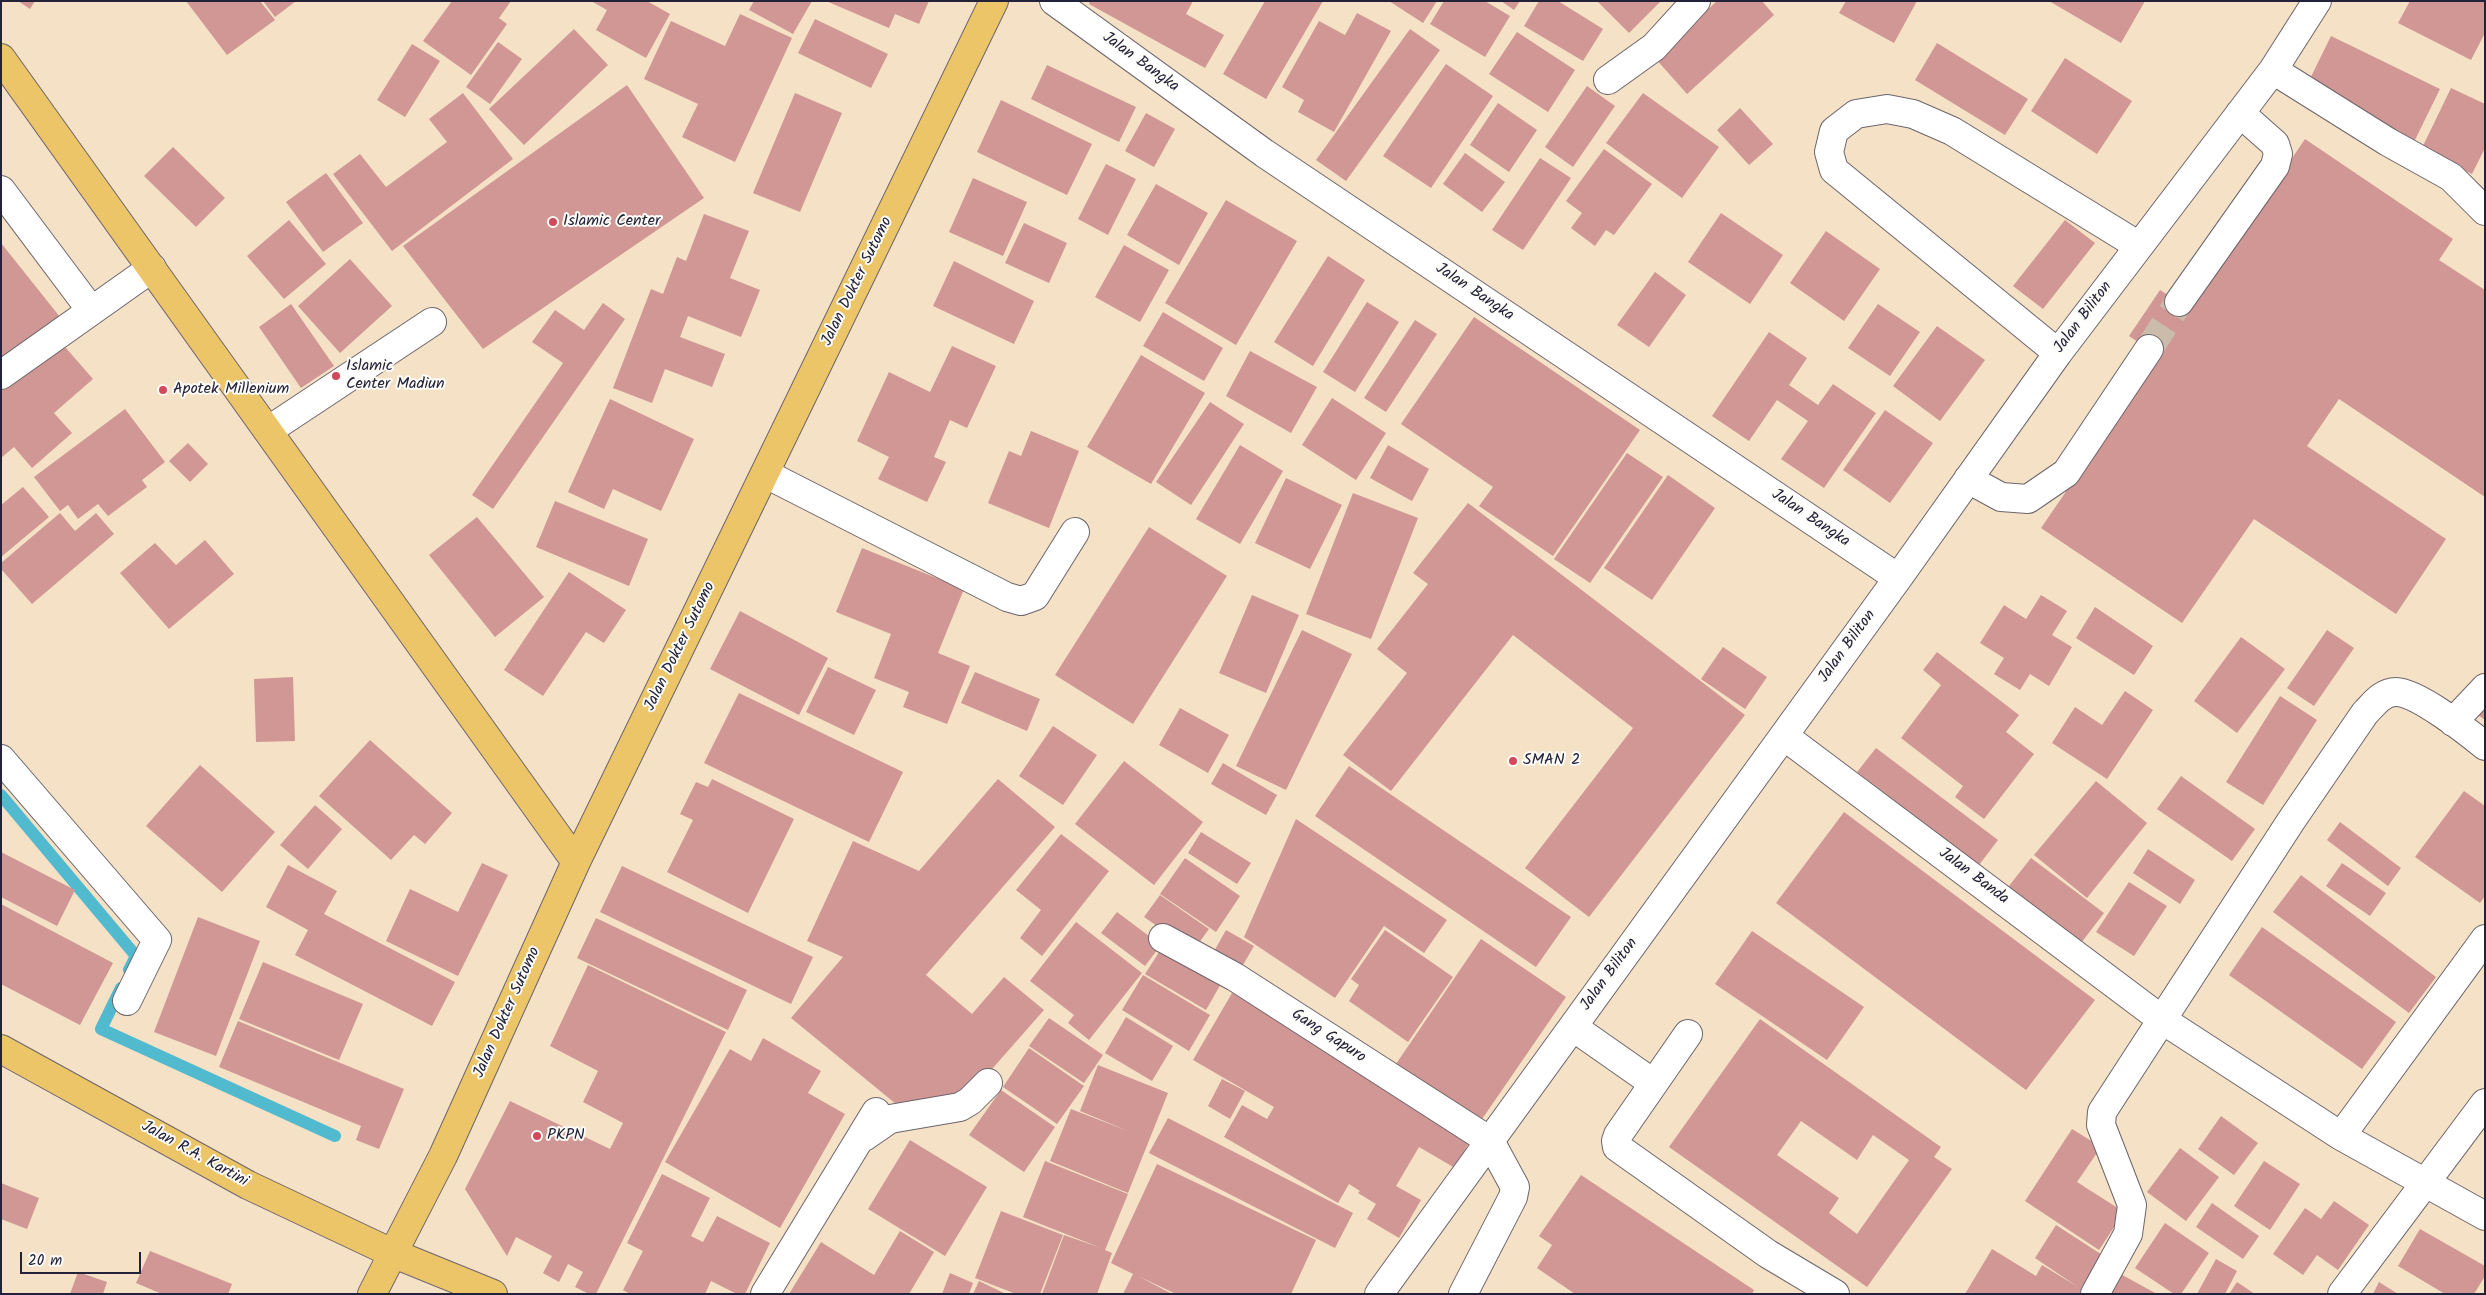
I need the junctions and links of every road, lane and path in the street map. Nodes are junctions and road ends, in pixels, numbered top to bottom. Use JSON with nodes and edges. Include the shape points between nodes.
{"nodes":[{"id":1,"x":994,"y":1,"type":"edge"},
{"id":2,"x":1054,"y":1,"type":"edge"},
{"id":3,"x":1696,"y":1,"type":"edge"},
{"id":4,"x":2317,"y":1,"type":"edge"},
{"id":5,"x":1,"y":58,"type":"edge"},
{"id":6,"x":2273,"y":70,"type":"junction"},
{"id":7,"x":1608,"y":80,"type":"dead end"},
{"id":8,"x":2240,"y":113,"type":"junction"},
{"id":9,"x":1,"y":190,"type":"edge"},
{"id":10,"x":2485,"y":211,"type":"edge"},
{"id":11,"x":2139,"y":246,"type":"junction"},
{"id":12,"x":152,"y":268,"type":"junction"},
{"id":13,"x":2179,"y":302,"type":"tunnel mouth"},
{"id":14,"x":91,"y":310,"type":"junction"},
{"id":15,"x":432,"y":322,"type":"dead end"},
{"id":16,"x":2149,"y":349,"type":"tunnel mouth"},
{"id":17,"x":2058,"y":353,"type":"junction"},
{"id":18,"x":1,"y":375,"type":"edge"},
{"id":19,"x":269,"y":430,"type":"junction"},
{"id":20,"x":766,"y":474,"type":"junction"},
{"id":21,"x":1968,"y":479,"type":"junction"},
{"id":22,"x":1075,"y":532,"type":"dead end"},
{"id":23,"x":1898,"y":578,"type":"junction"},
{"id":24,"x":2485,"y":688,"type":"edge"},
{"id":25,"x":2453,"y":722,"type":"junction"},
{"id":26,"x":1784,"y":736,"type":"junction"},
{"id":27,"x":2485,"y":746,"type":"edge"},
{"id":28,"x":1,"y":759,"type":"edge"},
{"id":29,"x":576,"y":862,"type":"junction"},
{"id":30,"x":1163,"y":938,"type":"dead end"},
{"id":31,"x":2485,"y":939,"type":"edge"},
{"id":32,"x":127,"y":1002,"type":"dead end"},
{"id":33,"x":2161,"y":1019,"type":"junction"},
{"id":34,"x":1573,"y":1027,"type":"junction"},
{"id":35,"x":1688,"y":1034,"type":"dead end"},
{"id":36,"x":1,"y":1049,"type":"edge"},
{"id":37,"x":988,"y":1083,"type":"dead end"},
{"id":38,"x":1653,"y":1083,"type":"junction"},
{"id":39,"x":2485,"y":1103,"type":"edge"},
{"id":40,"x":876,"y":1112,"type":"dead end"},
{"id":41,"x":2341,"y":1136,"type":"junction"},
{"id":42,"x":858,"y":1141,"type":"junction"},
{"id":43,"x":1490,"y":1141,"type":"junction"},
{"id":44,"x":2425,"y":1182,"type":"junction"},
{"id":45,"x":2485,"y":1216,"type":"edge"},
{"id":46,"x":392,"y":1253,"type":"junction"},
{"id":47,"x":372,"y":1294,"type":"edge"},
{"id":48,"x":493,"y":1294,"type":"edge"},
{"id":49,"x":765,"y":1294,"type":"edge"},
{"id":50,"x":1379,"y":1294,"type":"edge"},
{"id":51,"x":1464,"y":1294,"type":"edge"},
{"id":52,"x":1835,"y":1294,"type":"edge"},
{"id":53,"x":2095,"y":1294,"type":"edge"},
{"id":54,"x":2342,"y":1294,"type":"edge"}],
"edges":[{"from":1,"to":20,"type":"main road","name":"Jalan Dokter Sutomo"},
{"from":2,"to":23,"type":"street","name":"Jalan Bangka","via":[[1272,158]]},
{"from":3,"to":7,"type":"street","via":[[1654,47]]},
{"from":4,"to":6,"type":"street","name":"Jalan Biliton"},
{"from":5,"to":12,"type":"main road"},
{"from":6,"to":8,"type":"street","name":"Jalan Biliton"},
{"from":6,"to":10,"type":"street","via":[[2451,177]]},
{"from":8,"to":11,"type":"street","name":"Jalan Biliton"},
{"from":8,"to":13,"type":"street","via":[[2275,144],[2278,154],[2275,166]]},
{"from":9,"to":14,"type":"street"},
{"from":11,"to":17,"type":"street","name":"Jalan Biliton"},
{"from":11,"to":17,"type":"street","via":[[1952,131],[1913,114],[1887,109],[1856,114],[1834,131],[1829,152],[1834,170]]},
{"from":12,"to":14,"type":"street"},
{"from":12,"to":19,"type":"main road"},
{"from":14,"to":18,"type":"street"},
{"from":15,"to":19,"type":"street"},
{"from":16,"to":21,"type":"street","via":[[2066,473],[2028,500],[2001,498]]},
{"from":17,"to":21,"type":"street","name":"Jalan Biliton"},
{"from":19,"to":29,"type":"main road"},
{"from":20,"to":22,"type":"street","via":[[1007,597],[1021,601],[1035,596]]},
{"from":20,"to":29,"type":"main road","name":"Jalan Dokter Sutomo"},
{"from":21,"to":23,"type":"street","name":"Jalan Biliton"},
{"from":23,"to":26,"type":"street","name":"Jalan Biliton"},
{"from":24,"to":25,"type":"street"},
{"from":25,"to":27,"type":"street"},
{"from":25,"to":33,"type":"street","via":[[2416,697],[2396,692],[2380,697],[2365,713],[2290,820]]},
{"from":26,"to":33,"type":"street","name":"Jalan Banda"},
{"from":26,"to":34,"type":"street","name":"Jalan Biliton"},
{"from":28,"to":32,"type":"street","via":[[157,940]]},
{"from":29,"to":46,"type":"main road","name":"Jalan Dokter Sutomo","via":[[443,1156]]},
{"from":30,"to":43,"type":"street","name":"Gang Gapuro","via":[[1235,977]]},
{"from":31,"to":41,"type":"street"},
{"from":33,"to":41,"type":"street","name":"Jalan Banda"},
{"from":33,"to":53,"type":"street","via":[[2102,1112],[2100,1125],[2132,1205],[2128,1234]]},
{"from":34,"to":38,"type":"street"},
{"from":34,"to":43,"type":"street","name":"Jalan Biliton"},
{"from":35,"to":38,"type":"street"},
{"from":36,"to":46,"type":"main road","name":"Jalan R.A. Kartini","via":[[248,1184]]},
{"from":37,"to":42,"type":"street","via":[[960,1107],[890,1118]]},
{"from":38,"to":52,"type":"street","via":[[1618,1135],[1617,1147],[1768,1254]]},
{"from":39,"to":44,"type":"street"},
{"from":40,"to":42,"type":"street"},
{"from":41,"to":44,"type":"street","name":"Jalan Banda"},
{"from":42,"to":49,"type":"street"},
{"from":43,"to":50,"type":"street","name":"Jalan Biliton"},
{"from":43,"to":51,"type":"street","via":[[1515,1187]]},
{"from":44,"to":45,"type":"street","name":"Jalan Banda"},
{"from":44,"to":54,"type":"street"},
{"from":46,"to":47,"type":"main road","name":"Jalan Dokter Sutomo"},
{"from":46,"to":48,"type":"main road","name":"Jalan R.A. Kartini"}]}
